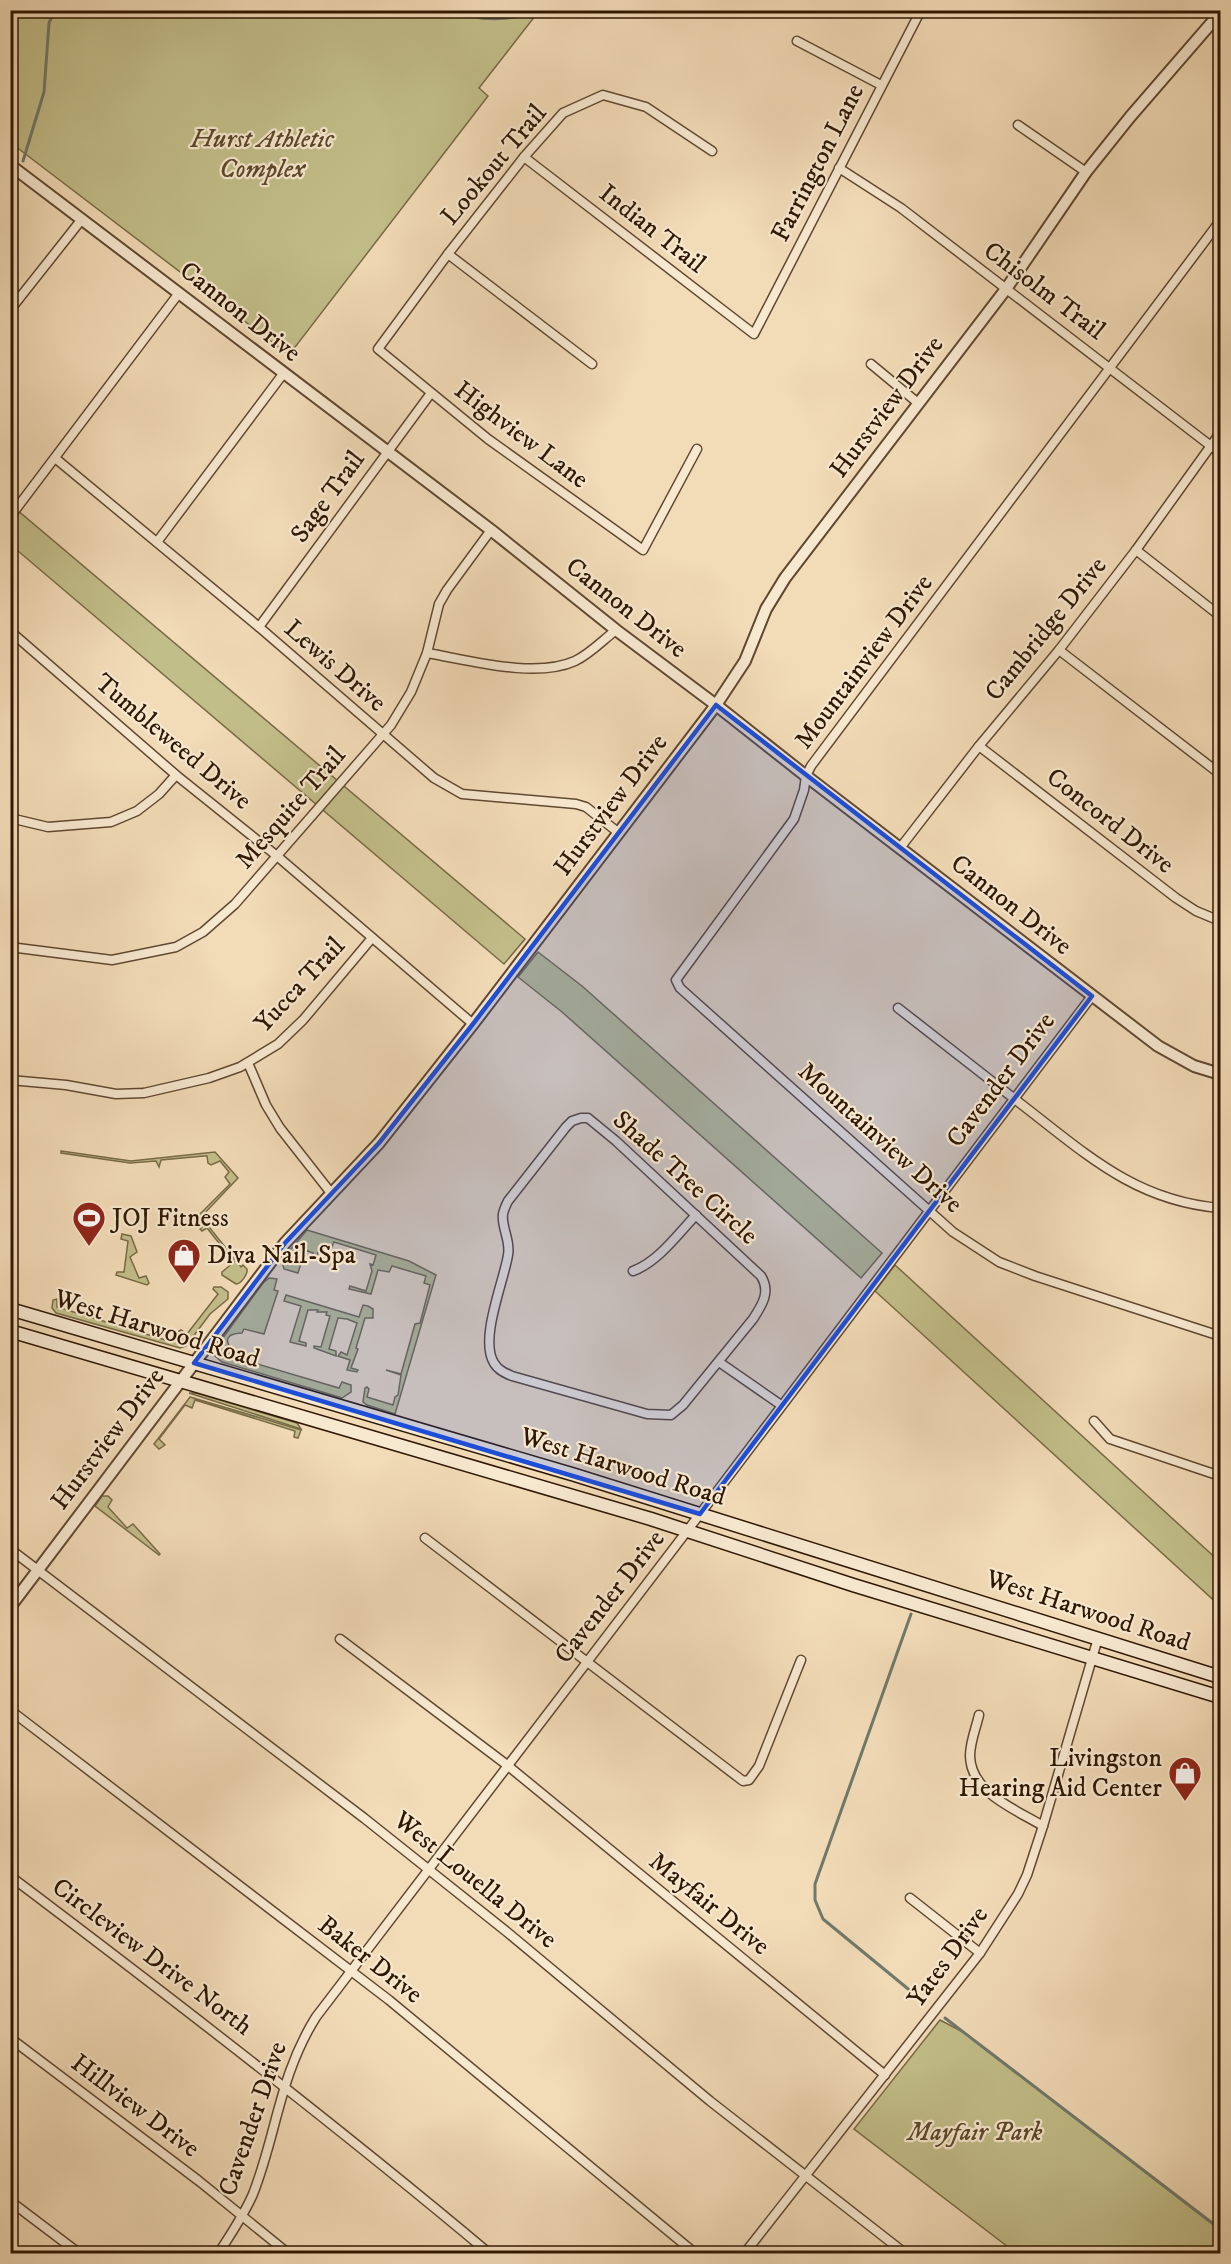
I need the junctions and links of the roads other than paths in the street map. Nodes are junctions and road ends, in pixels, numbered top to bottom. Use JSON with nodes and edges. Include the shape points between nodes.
{"nodes":[{"id":1,"x":921,"y":10,"type":"edge"},
{"id":2,"x":1221,"y":13,"type":"edge"},
{"id":3,"x":797,"y":41,"type":"dead end"},
{"id":4,"x":881,"y":85,"type":"junction"},
{"id":5,"x":1018,"y":125,"type":"dead end"},
{"id":6,"x":712,"y":151,"type":"dead end"},
{"id":7,"x":524,"y":157,"type":"junction"},
{"id":8,"x":10,"y":165,"type":"edge"},
{"id":9,"x":839,"y":168,"type":"junction"},
{"id":10,"x":1086,"y":171,"type":"junction"},
{"id":11,"x":82,"y":219,"type":"junction"},
{"id":12,"x":1221,"y":220,"type":"edge"},
{"id":13,"x":448,"y":254,"type":"junction"},
{"id":14,"x":1006,"y":289,"type":"junction"},
{"id":15,"x":178,"y":293,"type":"junction"},
{"id":16,"x":10,"y":310,"type":"edge"},
{"id":17,"x":754,"y":334,"type":"joint"},
{"id":18,"x":378,"y":349,"type":"joint"},
{"id":19,"x":592,"y":364,"type":"dead end"},
{"id":20,"x":871,"y":364,"type":"dead end"},
{"id":21,"x":1110,"y":367,"type":"junction"},
{"id":22,"x":283,"y":374,"type":"junction"},
{"id":23,"x":431,"y":393,"type":"junction"},
{"id":24,"x":918,"y":403,"type":"junction"},
{"id":25,"x":1221,"y":433,"type":"edge"},
{"id":26,"x":1211,"y":445,"type":"junction"},
{"id":27,"x":697,"y":449,"type":"dead end"},
{"id":28,"x":387,"y":452,"type":"junction"},
{"id":29,"x":1221,"y":453,"type":"edge"},
{"id":30,"x":55,"y":458,"type":"junction"},
{"id":31,"x":10,"y":517,"type":"edge"},
{"id":32,"x":491,"y":530,"type":"junction"},
{"id":33,"x":157,"y":542,"type":"junction"},
{"id":34,"x":1137,"y":550,"type":"junction"},
{"id":35,"x":1221,"y":616,"type":"edge"},
{"id":36,"x":259,"y":627,"type":"junction"},
{"id":37,"x":616,"y":630,"type":"junction"},
{"id":38,"x":10,"y":631,"type":"edge"},
{"id":39,"x":1059,"y":650,"type":"junction"},
{"id":40,"x":427,"y":653,"type":"junction"},
{"id":41,"x":716,"y":705,"type":"junction"},
{"id":42,"x":382,"y":735,"type":"junction"},
{"id":43,"x":979,"y":746,"type":"junction"},
{"id":44,"x":1221,"y":774,"type":"edge"},
{"id":45,"x":176,"y":775,"type":"junction"},
{"id":46,"x":806,"y":776,"type":"junction"},
{"id":47,"x":10,"y":818,"type":"edge"},
{"id":48,"x":619,"y":833,"type":"junction"},
{"id":49,"x":900,"y":848,"type":"junction"},
{"id":50,"x":277,"y":856,"type":"junction"},
{"id":51,"x":1221,"y":921,"type":"edge"},
{"id":52,"x":372,"y":938,"type":"junction"},
{"id":53,"x":10,"y":947,"type":"edge"},
{"id":54,"x":1092,"y":996,"type":"junction"},
{"id":55,"x":898,"y":1008,"type":"dead end"},
{"id":56,"x":473,"y":1024,"type":"junction"},
{"id":57,"x":248,"y":1063,"type":"junction"},
{"id":58,"x":1221,"y":1074,"type":"edge"},
{"id":59,"x":10,"y":1080,"type":"edge"},
{"id":60,"x":1014,"y":1098,"type":"junction"},
{"id":61,"x":331,"y":1193,"type":"junction"},
{"id":62,"x":1221,"y":1208,"type":"edge"},
{"id":63,"x":929,"y":1210,"type":"junction"},
{"id":64,"x":696,"y":1215,"type":"junction"},
{"id":65,"x":633,"y":1271,"type":"dead end"},
{"id":66,"x":10,"y":1309,"type":"edge"},
{"id":67,"x":10,"y":1331,"type":"edge"},
{"id":68,"x":1221,"y":1336,"type":"edge"},
{"id":69,"x":719,"y":1362,"type":"junction"},
{"id":70,"x":194,"y":1363,"type":"junction"},
{"id":71,"x":180,"y":1381,"type":"junction"},
{"id":72,"x":781,"y":1405,"type":"junction"},
{"id":73,"x":1094,"y":1420,"type":"dead end"},
{"id":74,"x":1221,"y":1476,"type":"edge"},
{"id":75,"x":700,"y":1514,"type":"junction"},
{"id":76,"x":687,"y":1531,"type":"junction"},
{"id":77,"x":424,"y":1538,"type":"dead end"},
{"id":78,"x":10,"y":1549,"type":"edge"},
{"id":79,"x":38,"y":1570,"type":"junction"},
{"id":80,"x":10,"y":1607,"type":"edge"},
{"id":81,"x":1098,"y":1638,"type":"junction"},
{"id":82,"x":340,"y":1640,"type":"dead end"},
{"id":83,"x":1092,"y":1658,"type":"junction"},
{"id":84,"x":801,"y":1660,"type":"dead end"},
{"id":85,"x":586,"y":1662,"type":"junction"},
{"id":86,"x":1221,"y":1677,"type":"edge"},
{"id":87,"x":1221,"y":1697,"type":"edge"},
{"id":88,"x":10,"y":1710,"type":"edge"},
{"id":89,"x":979,"y":1715,"type":"dead end"},
{"id":90,"x":507,"y":1765,"type":"junction"},
{"id":91,"x":1043,"y":1826,"type":"junction"},
{"id":92,"x":428,"y":1869,"type":"junction"},
{"id":93,"x":10,"y":1876,"type":"edge"},
{"id":94,"x":910,"y":1898,"type":"dead end"},
{"id":95,"x":980,"y":1953,"type":"junction"},
{"id":96,"x":350,"y":1971,"type":"junction"},
{"id":97,"x":10,"y":2038,"type":"edge"},
{"id":98,"x":885,"y":2075,"type":"junction"},
{"id":99,"x":284,"y":2085,"type":"junction"},
{"id":100,"x":807,"y":2176,"type":"junction"},
{"id":101,"x":10,"y":2201,"type":"edge"},
{"id":102,"x":242,"y":2216,"type":"junction"},
{"id":103,"x":80,"y":2253,"type":"edge"},
{"id":104,"x":218,"y":2253,"type":"edge"},
{"id":105,"x":289,"y":2253,"type":"edge"},
{"id":106,"x":490,"y":2253,"type":"edge"},
{"id":107,"x":696,"y":2253,"type":"edge"},
{"id":108,"x":744,"y":2253,"type":"edge"},
{"id":109,"x":906,"y":2253,"type":"edge"}],
"edges":[{"from":1,"to":4,"type":"street","name":"Farrington Lane"},
{"from":2,"to":10,"type":"street","name":"Hurstview Drive"},
{"from":3,"to":4,"type":"street"},
{"from":4,"to":9,"type":"street","name":"Farrington Lane"},
{"from":5,"to":10,"type":"street"},
{"from":6,"to":7,"type":"street","name":"Lookout Trail","via":[[646,107],[603,95],[563,113]]},
{"from":7,"to":13,"type":"street","name":"Lookout Trail"},
{"from":7,"to":17,"type":"street","name":"Indian Trail"},
{"from":8,"to":11,"type":"street","name":"Cannon Drive"},
{"from":9,"to":14,"type":"street","name":"Chisolm Trail","via":[[901,208]]},
{"from":9,"to":17,"type":"street","name":"Farrington Lane"},
{"from":10,"to":14,"type":"street","name":"Hurstview Drive"},
{"from":11,"to":15,"type":"street","name":"Cannon Drive"},
{"from":11,"to":16,"type":"street"},
{"from":12,"to":21,"type":"street","name":"Mountainview Drive"},
{"from":13,"to":18,"type":"street","name":"Lookout Trail"},
{"from":13,"to":19,"type":"street"},
{"from":14,"to":21,"type":"street","name":"Chisolm Trail"},
{"from":14,"to":24,"type":"street","name":"Hurstview Drive"},
{"from":15,"to":22,"type":"street","name":"Cannon Drive"},
{"from":15,"to":30,"type":"street"},
{"from":18,"to":23,"type":"street","name":"Highview Lane"},
{"from":20,"to":24,"type":"street"},
{"from":21,"to":26,"type":"street","name":"Chisolm Trail"},
{"from":21,"to":46,"type":"street","name":"Mountainview Drive"},
{"from":22,"to":28,"type":"street","name":"Cannon Drive"},
{"from":22,"to":33,"type":"street"},
{"from":23,"to":27,"type":"street","name":"Highview Lane","via":[[488,439],[643,550]]},
{"from":23,"to":28,"type":"street","name":"Sage Trail"},
{"from":24,"to":41,"type":"street","name":"Hurstview Drive","via":[[779,587],[745,661]]},
{"from":25,"to":26,"type":"street","name":"Cambridge Drive"},
{"from":26,"to":29,"type":"street","name":"Chisolm Trail"},
{"from":26,"to":34,"type":"street","name":"Cambridge Drive"},
{"from":28,"to":32,"type":"street","name":"Cannon Drive"},
{"from":28,"to":36,"type":"street","name":"Sage Trail"},
{"from":30,"to":31,"type":"street"},
{"from":30,"to":33,"type":"street","name":"Lewis Drive"},
{"from":32,"to":37,"type":"street","name":"Cannon Drive"},
{"from":32,"to":40,"type":"street","name":"Mesquite Trail","via":[[439,604]]},
{"from":33,"to":36,"type":"street","name":"Lewis Drive"},
{"from":34,"to":35,"type":"street"},
{"from":34,"to":39,"type":"street","name":"Cambridge Drive"},
{"from":36,"to":42,"type":"street","name":"Lewis Drive"},
{"from":37,"to":40,"type":"street","via":[[584,657],[553,667],[513,667]]},
{"from":37,"to":41,"type":"street","name":"Cannon Drive"},
{"from":38,"to":45,"type":"street","name":"Tumbleweed Drive"},
{"from":39,"to":43,"type":"street","name":"Cambridge Drive"},
{"from":39,"to":44,"type":"street"},
{"from":40,"to":42,"type":"street","name":"Mesquite Trail","via":[[411,692]]},
{"from":41,"to":46,"type":"street","name":"Cannon Drive"},
{"from":41,"to":48,"type":"street","name":"Hurstview Drive"},
{"from":42,"to":48,"type":"street","name":"Lewis Drive","via":[[434,778],[462,794],[576,804],[586,807]]},
{"from":42,"to":50,"type":"street","name":"Mesquite Trail"},
{"from":43,"to":49,"type":"street","name":"Cambridge Drive"},
{"from":43,"to":51,"type":"street","name":"Concord Drive","via":[[1176,898]]},
{"from":45,"to":47,"type":"street","via":[[137,810],[111,822],[48,827]]},
{"from":45,"to":50,"type":"street","name":"Tumbleweed Drive"},
{"from":46,"to":49,"type":"street","name":"Cannon Drive"},
{"from":46,"to":63,"type":"street","name":"Mountainview Drive","via":[[794,819],[676,980],[680,988]]},
{"from":48,"to":56,"type":"street","name":"Hurstview Drive"},
{"from":49,"to":54,"type":"street","name":"Cannon Drive"},
{"from":50,"to":52,"type":"street","name":"Tumbleweed Drive"},
{"from":50,"to":53,"type":"street","name":"Mesquite Trail","via":[[235,904],[203,932],[176,947],[112,960]]},
{"from":52,"to":56,"type":"street","name":"Tumbleweed Drive"},
{"from":52,"to":57,"type":"street","name":"Yucca Trail","via":[[303,1020],[278,1044]]},
{"from":54,"to":58,"type":"street","name":"Cannon Drive","via":[[1158,1046],[1194,1066]]},
{"from":54,"to":60,"type":"street","name":"Cavender Drive"},
{"from":55,"to":60,"type":"street"},
{"from":56,"to":61,"type":"street","name":"Hurstview Drive","via":[[379,1143]]},
{"from":57,"to":59,"type":"street","name":"Yucca Trail","via":[[209,1078],[144,1093],[116,1094]]},
{"from":57,"to":61,"type":"street","via":[[280,1128]]},
{"from":60,"to":62,"type":"street","via":[[1131,1183],[1181,1202]]},
{"from":60,"to":63,"type":"street","name":"Cavender Drive"},
{"from":61,"to":70,"type":"street","name":"Hurstview Drive","via":[[285,1243]]},
{"from":63,"to":68,"type":"street","name":"Mountainview Drive","via":[[953,1232],[999,1262]]},
{"from":63,"to":72,"type":"street","name":"Cavender Drive"},
{"from":64,"to":65,"type":"street","via":[[656,1256]]},
{"from":64,"to":69,"type":"street","name":"Shade Tree Circle","via":[[766,1283],[762,1304]]},
{"from":64,"to":69,"type":"street","name":"Shade Tree Circle","via":[[588,1118],[572,1121],[508,1201],[503,1215],[508,1254],[490,1350],[494,1364],[503,1372],[647,1414],[666,1416],[683,1405]]},
{"from":66,"to":70,"type":"main road","name":"West Harwood Road"},
{"from":67,"to":71,"type":"main road","name":"West Harwood Road"},
{"from":69,"to":72,"type":"street"},
{"from":70,"to":71,"type":"street","name":"Hurstview Drive"},
{"from":70,"to":75,"type":"main road","name":"West Harwood Road"},
{"from":71,"to":76,"type":"main road","name":"West Harwood Road"},
{"from":71,"to":79,"type":"street","name":"Hurstview Drive"},
{"from":72,"to":75,"type":"street","name":"Cavender Drive"},
{"from":73,"to":74,"type":"street","via":[[1110,1439]]},
{"from":75,"to":76,"type":"street","name":"Cavender Drive"},
{"from":75,"to":81,"type":"main road","name":"West Harwood Road"},
{"from":76,"to":83,"type":"main road","name":"West Harwood Road"},
{"from":76,"to":85,"type":"street","name":"Cavender Drive"},
{"from":77,"to":85,"type":"street"},
{"from":78,"to":79,"type":"street","name":"West Louella Drive"},
{"from":79,"to":80,"type":"street","name":"Hurstview Drive"},
{"from":79,"to":92,"type":"street","name":"West Louella Drive"},
{"from":81,"to":83,"type":"street","name":"Yates Drive"},
{"from":81,"to":86,"type":"main road","name":"West Harwood Road"},
{"from":82,"to":90,"type":"street","name":"Mayfair Drive"},
{"from":83,"to":87,"type":"main road","name":"West Harwood Road"},
{"from":83,"to":91,"type":"street","name":"Yates Drive"},
{"from":84,"to":85,"type":"street","via":[[759,1766],[749,1780],[743,1780]]},
{"from":85,"to":90,"type":"street","name":"Cavender Drive"},
{"from":88,"to":96,"type":"street","name":"Baker Drive"},
{"from":89,"to":91,"type":"street","via":[[970,1755],[972,1773],[990,1794]]},
{"from":90,"to":92,"type":"street","name":"Cavender Drive"},
{"from":90,"to":98,"type":"street","name":"Mayfair Drive"},
{"from":91,"to":95,"type":"street","name":"Yates Drive","via":[[1018,1894]]},
{"from":92,"to":96,"type":"street","name":"Cavender Drive"},
{"from":92,"to":100,"type":"street","name":"West Louella Drive"},
{"from":93,"to":99,"type":"street","name":"Circleview Drive North"},
{"from":94,"to":95,"type":"street"},
{"from":95,"to":98,"type":"street","name":"Yates Drive"},
{"from":96,"to":99,"type":"street","name":"Cavender Drive","via":[[306,2033]]},
{"from":96,"to":107,"type":"street","name":"Baker Drive"},
{"from":97,"to":102,"type":"street","name":"Hillview Drive"},
{"from":98,"to":100,"type":"street","name":"Yates Drive"},
{"from":99,"to":102,"type":"street","name":"Cavender Drive","via":[[258,2178]]},
{"from":99,"to":106,"type":"street","name":"Circleview Drive North"},
{"from":100,"to":108,"type":"street","name":"Yates Drive"},
{"from":100,"to":109,"type":"street","name":"West Louella Drive"},
{"from":101,"to":103,"type":"street"},
{"from":102,"to":104,"type":"street","name":"Cavender Drive"},
{"from":102,"to":105,"type":"street","name":"Hillview Drive"}]}
